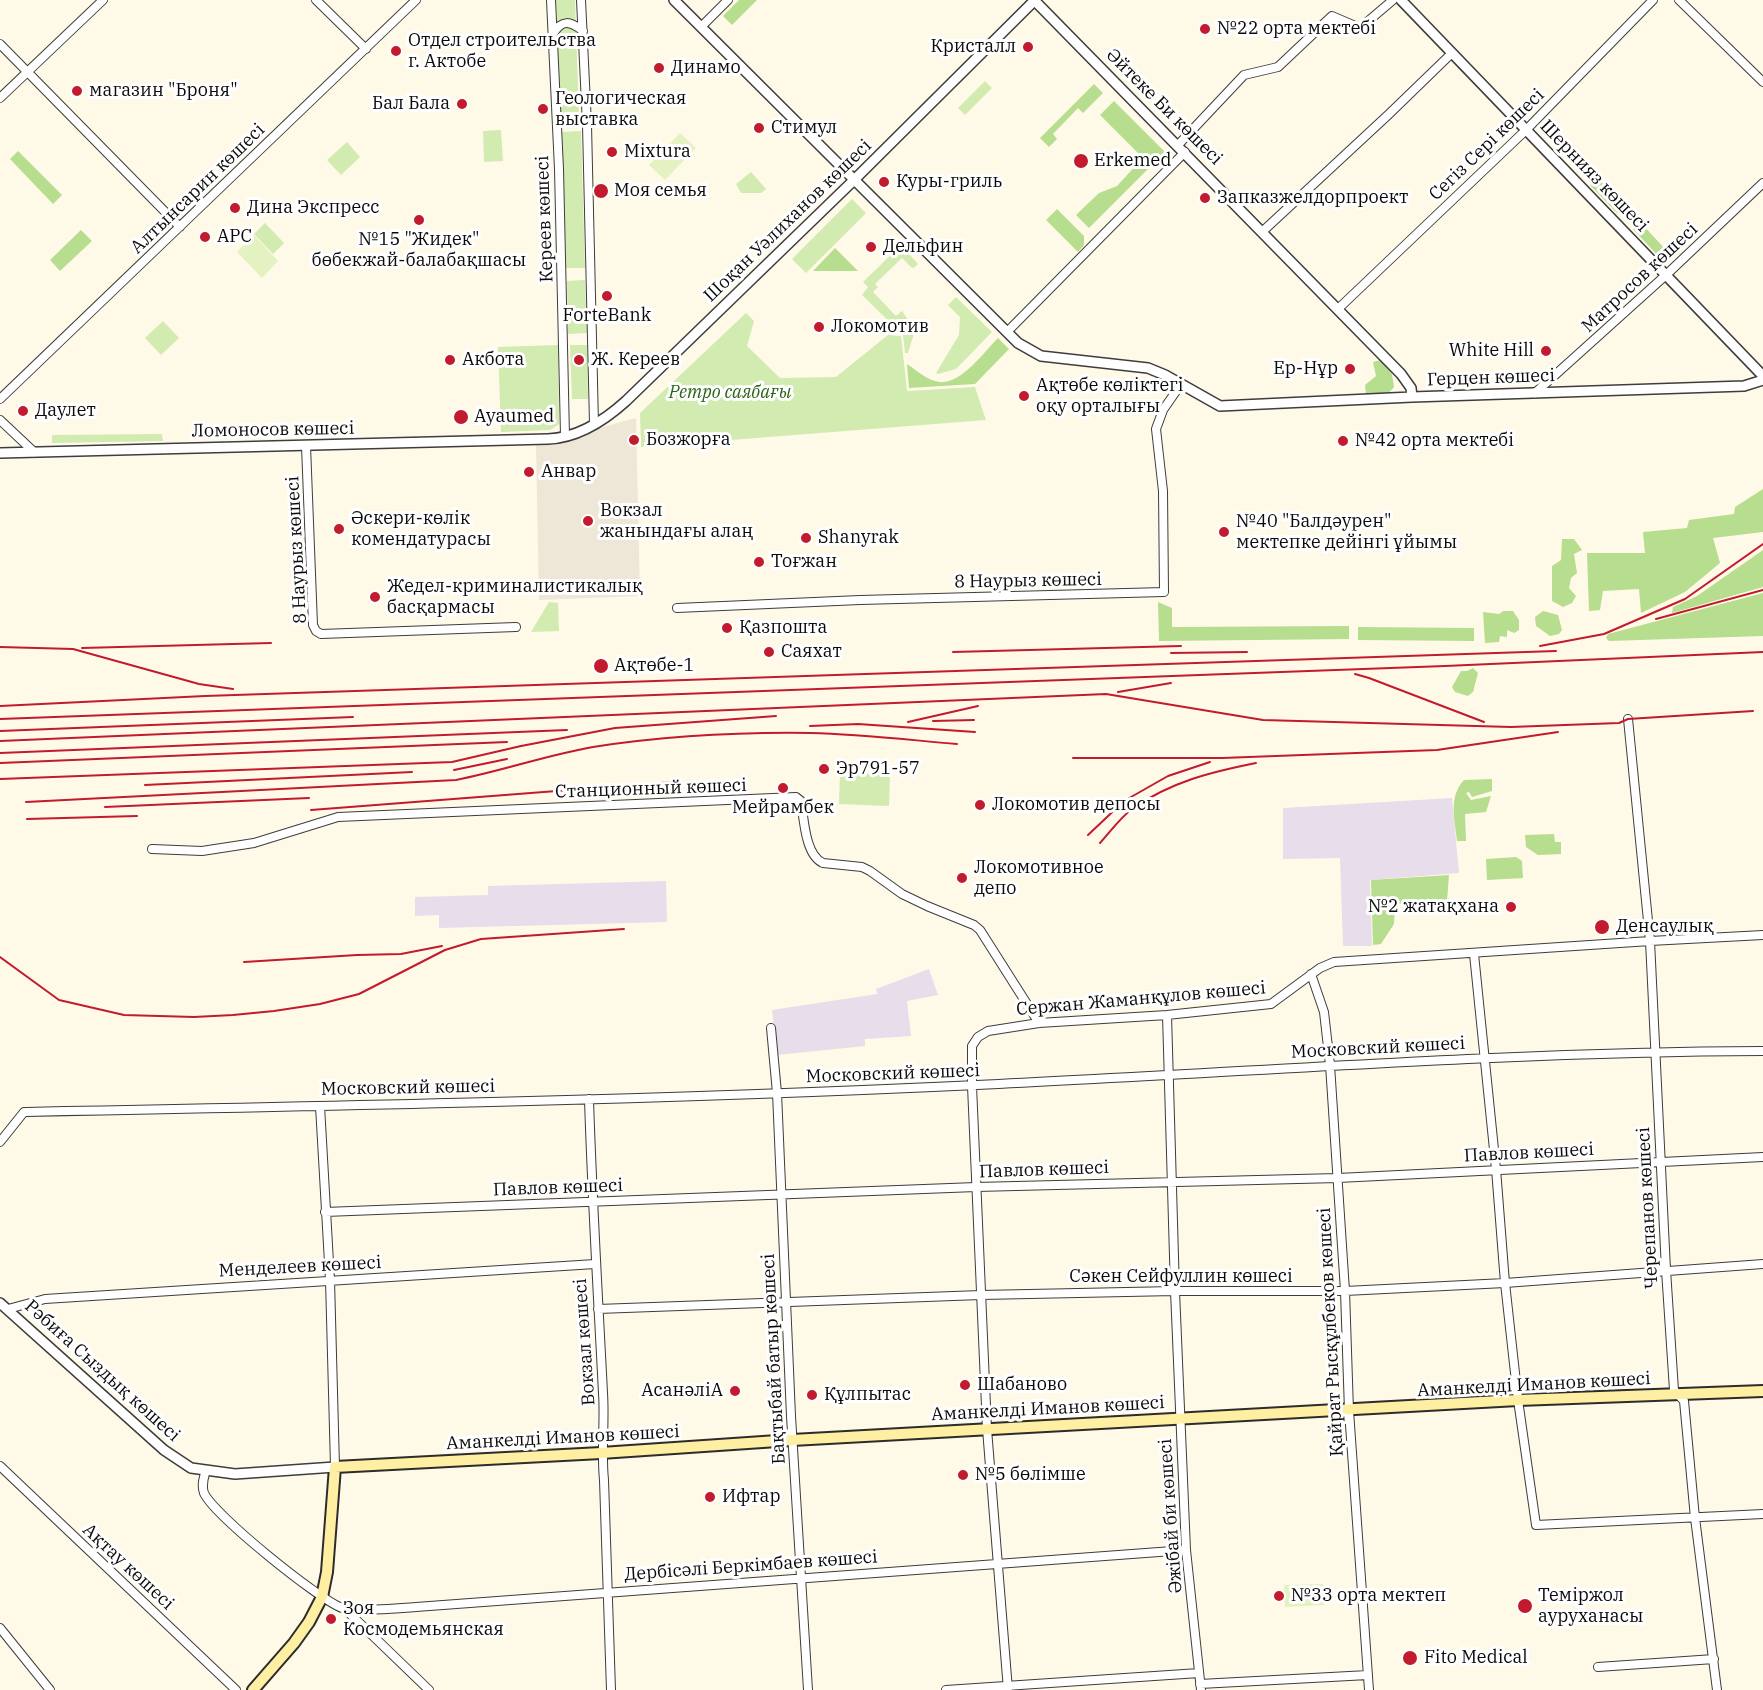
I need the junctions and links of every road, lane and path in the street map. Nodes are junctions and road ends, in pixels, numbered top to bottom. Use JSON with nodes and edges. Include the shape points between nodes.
{"nodes":[{"id":1,"x":103,"y":0,"type":"edge"},
{"id":2,"x":316,"y":0,"type":"edge"},
{"id":3,"x":416,"y":0,"type":"edge"},
{"id":4,"x":551,"y":0,"type":"edge"},
{"id":5,"x":581,"y":0,"type":"edge"},
{"id":6,"x":674,"y":0,"type":"edge"},
{"id":7,"x":728,"y":0,"type":"edge"},
{"id":8,"x":1034,"y":0,"type":"edge"},
{"id":9,"x":1393,"y":0,"type":"edge"},
{"id":10,"x":1401,"y":0,"type":"edge"},
{"id":11,"x":1653,"y":0,"type":"edge"},
{"id":12,"x":1679,"y":0,"type":"edge"},
{"id":13,"x":701,"y":27,"type":"junction"},
{"id":14,"x":582,"y":31,"type":"junction"},
{"id":15,"x":552,"y":35,"type":"junction"},
{"id":16,"x":0,"y":44,"type":"edge"},
{"id":17,"x":366,"y":49,"type":"junction"},
{"id":18,"x":1452,"y":53,"type":"junction"},
{"id":19,"x":28,"y":72,"type":"junction"},
{"id":20,"x":1763,"y":82,"type":"edge"},
{"id":21,"x":0,"y":98,"type":"edge"},
{"id":22,"x":1526,"y":129,"type":"junction"},
{"id":23,"x":1182,"y":148,"type":"junction"},
{"id":24,"x":853,"y":181,"type":"junction"},
{"id":25,"x":1763,"y":183,"type":"edge"},
{"id":26,"x":180,"y":227,"type":"junction"},
{"id":27,"x":1263,"y":231,"type":"junction"},
{"id":28,"x":1666,"y":275,"type":"junction"},
{"id":29,"x":1338,"y":308,"type":"junction"},
{"id":30,"x":1007,"y":332,"type":"junction"},
{"id":31,"x":1763,"y":376,"type":"edge"},
{"id":32,"x":1763,"y":380,"type":"edge"},
{"id":33,"x":1181,"y":384,"type":"junction"},
{"id":34,"x":1535,"y":393,"type":"junction"},
{"id":35,"x":1412,"y":397,"type":"junction"},
{"id":36,"x":0,"y":399,"type":"edge"},
{"id":37,"x":0,"y":420,"type":"edge"},
{"id":38,"x":594,"y":424,"type":"junction"},
{"id":39,"x":566,"y":436,"type":"junction"},
{"id":40,"x":548,"y":440,"type":"joint"},
{"id":41,"x":306,"y":446,"type":"junction"},
{"id":42,"x":34,"y":452,"type":"junction"},
{"id":43,"x":0,"y":453,"type":"edge"},
{"id":44,"x":676,"y":608,"type":"dead end"},
{"id":45,"x":516,"y":627,"type":"dead end"},
{"id":46,"x":1628,"y":719,"type":"dead end"},
{"id":47,"x":152,"y":849,"type":"dead end"},
{"id":48,"x":1763,"y":935,"type":"edge"},
{"id":49,"x":1650,"y":941,"type":"junction"},
{"id":50,"x":1474,"y":954,"type":"junction"},
{"id":51,"x":1311,"y":974,"type":"junction"},
{"id":52,"x":1167,"y":1015,"type":"junction"},
{"id":53,"x":1039,"y":1023,"type":"junction"},
{"id":54,"x":771,"y":1028,"type":"dead end"},
{"id":55,"x":1763,"y":1051,"type":"edge"},
{"id":56,"x":1655,"y":1052,"type":"junction"},
{"id":57,"x":1486,"y":1057,"type":"junction"},
{"id":58,"x":1329,"y":1065,"type":"junction"},
{"id":59,"x":1170,"y":1076,"type":"junction"},
{"id":60,"x":972,"y":1086,"type":"junction"},
{"id":61,"x":777,"y":1093,"type":"junction"},
{"id":62,"x":589,"y":1099,"type":"junction"},
{"id":63,"x":320,"y":1106,"type":"junction"},
{"id":64,"x":0,"y":1142,"type":"edge"},
{"id":65,"x":1763,"y":1157,"type":"edge"},
{"id":66,"x":1662,"y":1161,"type":"junction"},
{"id":67,"x":1496,"y":1169,"type":"junction"},
{"id":68,"x":1338,"y":1178,"type":"junction"},
{"id":69,"x":1172,"y":1182,"type":"junction"},
{"id":70,"x":976,"y":1187,"type":"junction"},
{"id":71,"x":782,"y":1194,"type":"junction"},
{"id":72,"x":592,"y":1202,"type":"junction"},
{"id":73,"x":325,"y":1212,"type":"junction"},
{"id":74,"x":595,"y":1264,"type":"junction"},
{"id":75,"x":1763,"y":1264,"type":"edge"},
{"id":76,"x":1666,"y":1270,"type":"junction"},
{"id":77,"x":330,"y":1280,"type":"junction"},
{"id":78,"x":1505,"y":1283,"type":"junction"},
{"id":79,"x":1175,"y":1291,"type":"junction"},
{"id":80,"x":1345,"y":1291,"type":"junction"},
{"id":81,"x":981,"y":1294,"type":"junction"},
{"id":82,"x":786,"y":1301,"type":"junction"},
{"id":83,"x":4,"y":1306,"type":"edge"},
{"id":84,"x":598,"y":1310,"type":"junction"},
{"id":85,"x":1763,"y":1391,"type":"edge"},
{"id":86,"x":1679,"y":1395,"type":"junction"},
{"id":87,"x":1518,"y":1400,"type":"junction"},
{"id":88,"x":1349,"y":1411,"type":"junction"},
{"id":89,"x":1179,"y":1418,"type":"junction"},
{"id":90,"x":987,"y":1429,"type":"junction"},
{"id":91,"x":792,"y":1440,"type":"junction"},
{"id":92,"x":601,"y":1454,"type":"junction"},
{"id":93,"x":0,"y":1466,"type":"edge"},
{"id":94,"x":335,"y":1467,"type":"junction"},
{"id":95,"x":206,"y":1470,"type":"junction"},
{"id":96,"x":1763,"y":1514,"type":"edge"},
{"id":97,"x":1695,"y":1518,"type":"junction"},
{"id":98,"x":1186,"y":1550,"type":"junction"},
{"id":99,"x":998,"y":1563,"type":"junction"},
{"id":100,"x":801,"y":1579,"type":"junction"},
{"id":101,"x":608,"y":1592,"type":"junction"},
{"id":102,"x":322,"y":1597,"type":"junction"},
{"id":103,"x":345,"y":1609,"type":"junction"},
{"id":104,"x":0,"y":1628,"type":"edge"},
{"id":105,"x":1714,"y":1659,"type":"junction"},
{"id":106,"x":1598,"y":1667,"type":"dead end"},
{"id":107,"x":1199,"y":1673,"type":"junction"},
{"id":108,"x":1368,"y":1675,"type":"junction"},
{"id":109,"x":1200,"y":1687,"type":"edge"},
{"id":110,"x":1007,"y":1688,"type":"edge"},
{"id":111,"x":50,"y":1690,"type":"edge"},
{"id":112,"x":236,"y":1690,"type":"edge"},
{"id":113,"x":253,"y":1690,"type":"edge"},
{"id":114,"x":429,"y":1690,"type":"edge"},
{"id":115,"x":611,"y":1690,"type":"edge"},
{"id":116,"x":808,"y":1690,"type":"edge"},
{"id":117,"x":946,"y":1690,"type":"edge"},
{"id":118,"x":1369,"y":1690,"type":"edge"},
{"id":119,"x":1717,"y":1690,"type":"edge"}],
"edges":[{"from":1,"to":19,"type":"street"},
{"from":2,"to":17,"type":"street"},
{"from":3,"to":17,"type":"street","name":"Алтынсарин көшесі"},
{"from":4,"to":15,"type":"street","name":"Кереев көшесі"},
{"from":5,"to":14,"type":"street"},
{"from":6,"to":13,"type":"street"},
{"from":7,"to":13,"type":"street"},
{"from":8,"to":23,"type":"street","name":"Әйтеке Би көшесі"},
{"from":8,"to":24,"type":"street","name":"Шоқан Уәлиханов көшесі"},
{"from":9,"to":23,"type":"street","via":[[1360,28],[1332,16],[1278,67],[1244,75]]},
{"from":10,"to":18,"type":"street","name":"Шернияз көшесі"},
{"from":11,"to":22,"type":"street","name":"Сегіз Сері көшесі"},
{"from":12,"to":20,"type":"street"},
{"from":13,"to":24,"type":"street"},
{"from":14,"to":15,"type":"street","via":[[566,21]]},
{"from":14,"to":38,"type":"street"},
{"from":15,"to":39,"type":"street","name":"Кереев көшесі"},
{"from":16,"to":19,"type":"street"},
{"from":17,"to":26,"type":"street","name":"Алтынсарин көшесі"},
{"from":18,"to":22,"type":"street","name":"Шернияз көшесі"},
{"from":18,"to":27,"type":"street"},
{"from":19,"to":21,"type":"street"},
{"from":19,"to":26,"type":"street"},
{"from":22,"to":28,"type":"street","name":"Шернияз көшесі"},
{"from":22,"to":29,"type":"street","name":"Сегіз Сері көшесі"},
{"from":23,"to":27,"type":"street","name":"Әйтеке Би көшесі"},
{"from":23,"to":30,"type":"street"},
{"from":24,"to":30,"type":"street"},
{"from":24,"to":38,"type":"street","name":"Шоқан Уәлиханов көшесі","via":[[626,400]]},
{"from":25,"to":28,"type":"street","name":"Матросов көшесі"},
{"from":26,"to":36,"type":"street","name":"Алтынсарин көшесі"},
{"from":27,"to":29,"type":"street","name":"Әйтеке Би көшесі"},
{"from":28,"to":31,"type":"street","name":"Шернияз көшесі"},
{"from":28,"to":34,"type":"street","name":"Матросов көшесі"},
{"from":29,"to":35,"type":"street","name":"Әйтеке Би көшесі","via":[[1401,374]]},
{"from":30,"to":33,"type":"street","via":[[1035,354],[1148,368]]},
{"from":32,"to":34,"type":"street","name":"Герцен көшесі","via":[[1744,386]]},
{"from":33,"to":35,"type":"street","name":"Герцен көшесі","via":[[1220,406]]},
{"from":33,"to":44,"type":"street","name":"8 Наурыз көшесі","via":[[1163,410],[1156,429],[1164,491],[1164,592]]},
{"from":34,"to":35,"type":"street","name":"Герцен көшесі"},
{"from":37,"to":42,"type":"street"},
{"from":38,"to":39,"type":"street","name":"Шоқан Уәлиханов көшесі"},
{"from":39,"to":40,"type":"street","name":"Шоқан Уәлиханов көшесі"},
{"from":40,"to":41,"type":"street","name":"Ломоносов көшесі"},
{"from":41,"to":42,"type":"street","name":"Ломоносов көшесі"},
{"from":41,"to":45,"type":"street","name":"8 Наурыз көшесі","via":[[316,631],[321,634]]},
{"from":42,"to":43,"type":"street","name":"Ломоносов көшесі"},
{"from":46,"to":49,"type":"street","name":"Черепанов көшесі"},
{"from":47,"to":53,"type":"street","name":"Станционный көшесі","via":[[202,851],[254,843],[338,817],[796,797],[801,801],[810,851],[818,861],[862,867],[902,894],[974,925]]},
{"from":48,"to":49,"type":"street","name":"Сержан Жаманқұлов көшесі"},
{"from":49,"to":50,"type":"street","name":"Сержан Жаманқұлов көшесі"},
{"from":49,"to":56,"type":"street","name":"Черепанов көшесі"},
{"from":50,"to":51,"type":"street","name":"Сержан Жаманқұлов көшесі","via":[[1334,962]]},
{"from":50,"to":57,"type":"street"},
{"from":51,"to":52,"type":"street","name":"Сержан Жаманқұлов көшесі","via":[[1271,1004]]},
{"from":51,"to":58,"type":"street","name":"Қайрат Рысқұлбеков көшесі","via":[[1324,1012]]},
{"from":52,"to":53,"type":"street","name":"Сержан Жаманқұлов көшесі"},
{"from":52,"to":59,"type":"street","name":"Әжібай би көшесі"},
{"from":53,"to":60,"type":"street","name":"Сержан Жаманқұлов көшесі","via":[[988,1031],[978,1037],[972,1046]]},
{"from":54,"to":61,"type":"street","name":"Бақтыбай батыр көшесі"},
{"from":55,"to":56,"type":"street","name":"Московский көшесі"},
{"from":56,"to":57,"type":"street","name":"Московский көшесі"},
{"from":56,"to":66,"type":"street","name":"Черепанов көшесі"},
{"from":57,"to":58,"type":"street","name":"Московский көшесі"},
{"from":57,"to":67,"type":"street"},
{"from":58,"to":59,"type":"street","name":"Московский көшесі"},
{"from":58,"to":68,"type":"street","name":"Қайрат Рысқұлбеков көшесі"},
{"from":59,"to":60,"type":"street","name":"Московский көшесі"},
{"from":59,"to":69,"type":"street","name":"Әжібай би көшесі"},
{"from":60,"to":61,"type":"street","name":"Московский көшесі"},
{"from":60,"to":70,"type":"street"},
{"from":61,"to":62,"type":"street","name":"Московский көшесі"},
{"from":61,"to":71,"type":"street","name":"Бақтыбай батыр көшесі"},
{"from":62,"to":63,"type":"street","name":"Московский көшесі"},
{"from":62,"to":72,"type":"street","name":"Вокзал көшесі"},
{"from":63,"to":64,"type":"street","name":"Московский көшесі","via":[[24,1112]]},
{"from":63,"to":73,"type":"street"},
{"from":65,"to":66,"type":"street","name":"Павлов көшесі"},
{"from":66,"to":67,"type":"street","name":"Павлов көшесі"},
{"from":66,"to":76,"type":"street","name":"Черепанов көшесі"},
{"from":67,"to":68,"type":"street","name":"Павлов көшесі"},
{"from":67,"to":78,"type":"street"},
{"from":68,"to":69,"type":"street","name":"Павлов көшесі"},
{"from":68,"to":80,"type":"street","name":"Қайрат Рысқұлбеков көшесі"},
{"from":69,"to":70,"type":"street","name":"Павлов көшесі"},
{"from":69,"to":79,"type":"street","name":"Әжібай би көшесі"},
{"from":70,"to":71,"type":"street","name":"Павлов көшесі"},
{"from":70,"to":81,"type":"street"},
{"from":71,"to":72,"type":"street","name":"Павлов көшесі"},
{"from":71,"to":82,"type":"street","name":"Бақтыбай батыр көшесі"},
{"from":72,"to":73,"type":"street","name":"Павлов көшесі"},
{"from":72,"to":74,"type":"street","name":"Вокзал көшесі"},
{"from":73,"to":77,"type":"street"},
{"from":74,"to":77,"type":"street","name":"Менделеев көшесі"},
{"from":74,"to":84,"type":"street","name":"Вокзал көшесі"},
{"from":75,"to":76,"type":"street","name":"Сәкен Сейфуллин көшесі"},
{"from":76,"to":78,"type":"street","name":"Сәкен Сейфуллин көшесі"},
{"from":76,"to":86,"type":"street","name":"Черепанов көшесі","via":[[1674,1390]]},
{"from":77,"to":83,"type":"street","name":"Менделеев көшесі","via":[[45,1299]]},
{"from":77,"to":94,"type":"street"},
{"from":78,"to":80,"type":"street","name":"Сәкен Сейфуллин көшесі"},
{"from":78,"to":87,"type":"street"},
{"from":79,"to":80,"type":"street","name":"Сәкен Сейфуллин көшесі"},
{"from":79,"to":81,"type":"street","name":"Сәкен Сейфуллин көшесі"},
{"from":79,"to":89,"type":"street","name":"Әжібай би көшесі"},
{"from":80,"to":88,"type":"street","name":"Қайрат Рысқұлбеков көшесі"},
{"from":81,"to":82,"type":"street","name":"Сәкен Сейфуллин көшесі"},
{"from":81,"to":90,"type":"street"},
{"from":82,"to":84,"type":"street","name":"Сәкен Сейфуллин көшесі"},
{"from":82,"to":91,"type":"street","name":"Бақтыбай батыр көшесі"},
{"from":83,"to":95,"type":"street","name":"Рәбиға Сыздық көшесі","via":[[164,1450],[191,1468]]},
{"from":84,"to":92,"type":"street","name":"Вокзал көшесі","via":[[604,1418]]},
{"from":85,"to":86,"type":"main road","name":"Аманкелді Иманов көшесі"},
{"from":86,"to":87,"type":"main road","name":"Аманкелді Иманов көшесі"},
{"from":86,"to":97,"type":"street","name":"Черепанов көшесі","via":[[1684,1401]]},
{"from":87,"to":88,"type":"main road","name":"Аманкелді Иманов көшесі"},
{"from":87,"to":97,"type":"street","via":[[1536,1525]]},
{"from":88,"to":89,"type":"main road","name":"Аманкелді Иманов көшесі"},
{"from":88,"to":108,"type":"street","name":"Қайрат Рысқұлбеков көшесі"},
{"from":89,"to":90,"type":"main road","name":"Аманкелді Иманов көшесі"},
{"from":89,"to":98,"type":"street","name":"Әжібай би көшесі"},
{"from":90,"to":91,"type":"main road","name":"Аманкелді Иманов көшесі"},
{"from":90,"to":99,"type":"street"},
{"from":91,"to":92,"type":"main road","name":"Аманкелді Иманов көшесі"},
{"from":91,"to":100,"type":"street","name":"Бақтыбай батыр көшесі"},
{"from":92,"to":94,"type":"main road","name":"Аманкелді Иманов көшесі"},
{"from":92,"to":101,"type":"street","name":"Вокзал көшесі"},
{"from":93,"to":112,"type":"street","name":"Ақтау көшесі"},
{"from":94,"to":95,"type":"street","name":"Рәбиға Сыздық көшесі","via":[[235,1474]]},
{"from":94,"to":102,"type":"main road"},
{"from":95,"to":102,"type":"street","via":[[203,1488],[216,1509],[263,1552]]},
{"from":96,"to":97,"type":"street"},
{"from":97,"to":105,"type":"street","name":"Черепанов көшесі"},
{"from":98,"to":99,"type":"street","name":"Дербісәлі Беркімбаев көшесі"},
{"from":98,"to":107,"type":"street","name":"Әжібай би көшесі"},
{"from":99,"to":100,"type":"street","name":"Дербісәлі Беркімбаев көшесі"},
{"from":99,"to":110,"type":"street"},
{"from":100,"to":101,"type":"street","name":"Дербісәлі Беркімбаев көшесі"},
{"from":100,"to":116,"type":"street","name":"Бақтыбай батыр көшесі"},
{"from":101,"to":103,"type":"street","name":"Дербісәлі Беркімбаев көшесі","via":[[416,1608]]},
{"from":101,"to":115,"type":"street","name":"Вокзал көшесі"},
{"from":102,"to":103,"type":"street","name":"Дербісәлі Беркімбаев көшесі"},
{"from":102,"to":113,"type":"main road","via":[[294,1643]]},
{"from":103,"to":114,"type":"street"},
{"from":104,"to":111,"type":"street"},
{"from":105,"to":106,"type":"street"},
{"from":105,"to":119,"type":"street","name":"Черепанов көшесі"},
{"from":107,"to":109,"type":"street","name":"Әжібай би көшесі"},
{"from":107,"to":110,"type":"street"},
{"from":108,"to":109,"type":"street"},
{"from":108,"to":118,"type":"street","name":"Қайрат Рысқұлбеков көшесі"},
{"from":110,"to":117,"type":"street"}]}
